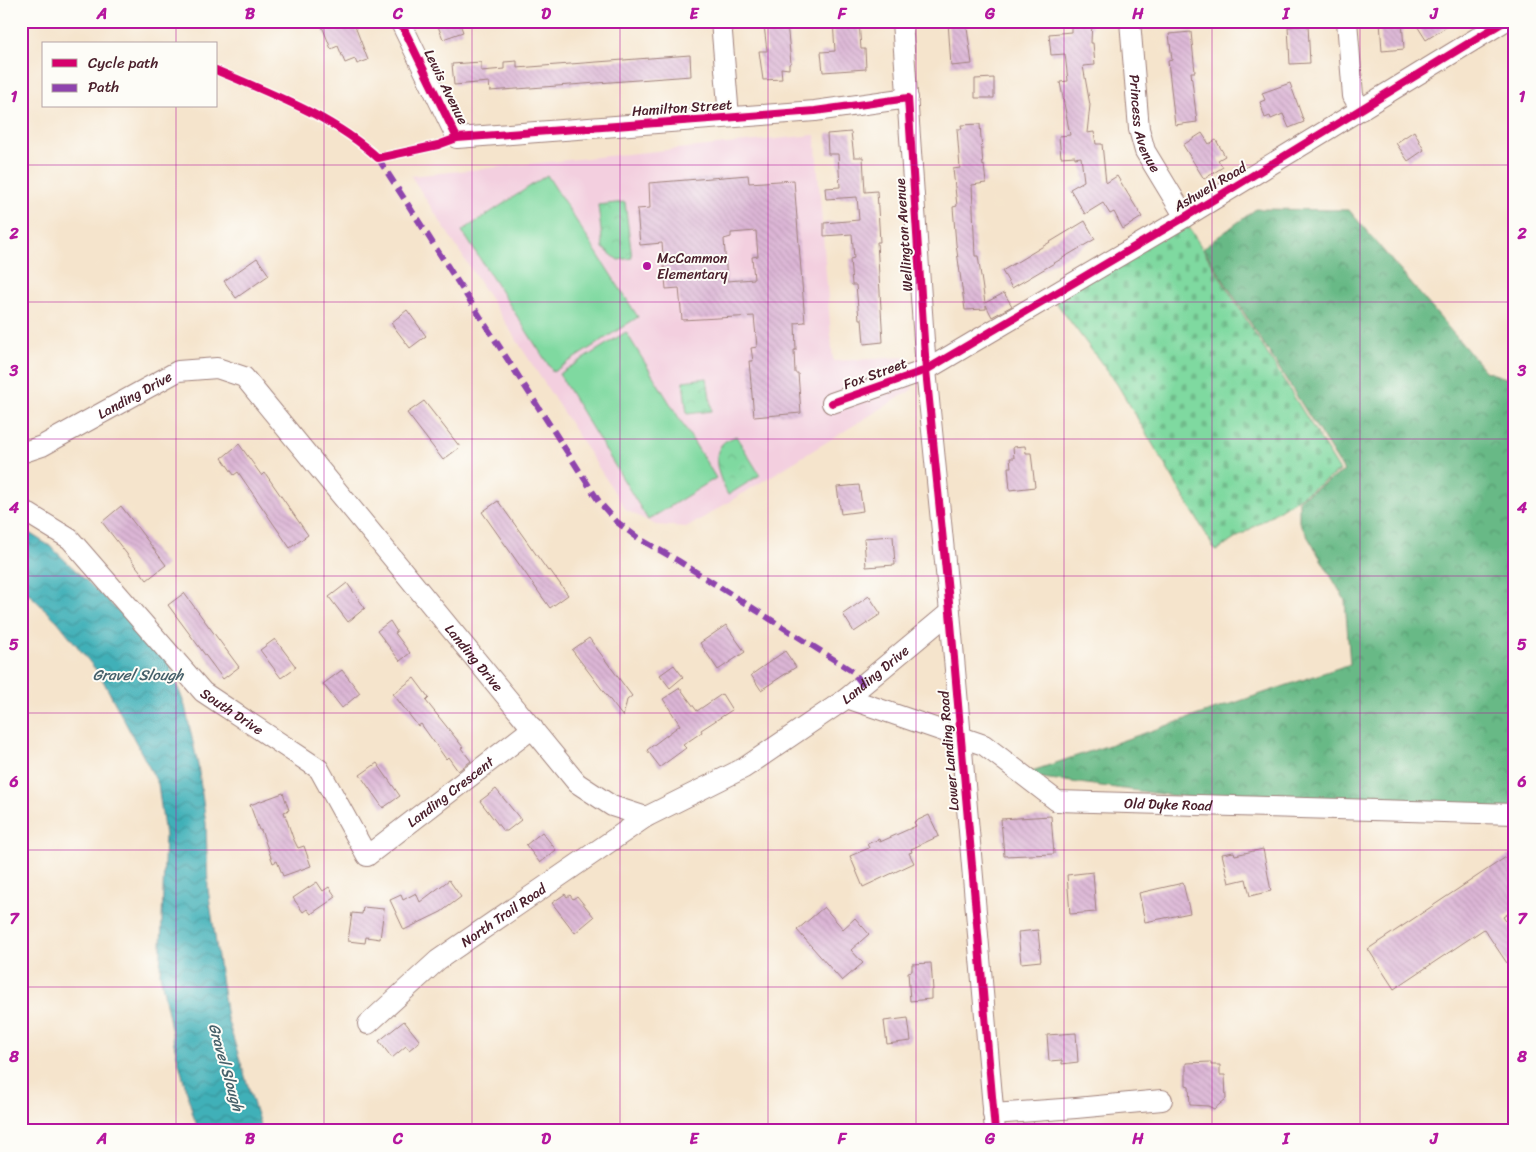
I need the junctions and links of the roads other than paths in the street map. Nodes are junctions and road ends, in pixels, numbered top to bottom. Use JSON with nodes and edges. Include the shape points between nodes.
{"nodes":[{"id":1,"x":400,"y":21,"type":"edge"},
{"id":2,"x":721,"y":21,"type":"edge"},
{"id":3,"x":902,"y":21,"type":"edge"},
{"id":4,"x":1130,"y":21,"type":"edge"},
{"id":5,"x":1347,"y":21,"type":"edge"},
{"id":6,"x":1505,"y":21,"type":"edge"},
{"id":7,"x":908,"y":98,"type":"junction"},
{"id":8,"x":1361,"y":110,"type":"junction"},
{"id":9,"x":729,"y":117,"type":"junction"},
{"id":10,"x":457,"y":138,"type":"joint"},
{"id":11,"x":1185,"y":216,"type":"junction"},
{"id":12,"x":926,"y":370,"type":"junction"},
{"id":13,"x":832,"y":403,"type":"dead end"},
{"id":14,"x":21,"y":453,"type":"edge"},
{"id":15,"x":21,"y":508,"type":"edge"},
{"id":16,"x":950,"y":612,"type":"junction"},
{"id":17,"x":848,"y":698,"type":"junction"},
{"id":18,"x":533,"y":728,"type":"junction"},
{"id":19,"x":960,"y":738,"type":"junction"},
{"id":20,"x":1515,"y":814,"type":"edge"},
{"id":21,"x":646,"y":817,"type":"junction"},
{"id":22,"x":367,"y":856,"type":"joint"},
{"id":23,"x":368,"y":1024,"type":"dead end"},
{"id":24,"x":1162,"y":1100,"type":"dead end"},
{"id":25,"x":994,"y":1122,"type":"edge"}],
"edges":[{"from":1,"to":10,"type":"street","name":"Lewis Avenue"},
{"from":2,"to":9,"type":"street"},
{"from":3,"to":7,"type":"street","name":"Wellington Avenue"},
{"from":4,"to":11,"type":"street","name":"Princess Avenue","via":[[1138,129],[1145,151]]},
{"from":5,"to":8,"type":"street","via":[[1353,96]]},
{"from":6,"to":8,"type":"street","name":"Ashwell Road"},
{"from":7,"to":9,"type":"street","name":"Hamilton Street","via":[[814,111]]},
{"from":7,"to":12,"type":"street","name":"Wellington Avenue"},
{"from":8,"to":11,"type":"street","name":"Ashwell Road"},
{"from":9,"to":10,"type":"street","name":"Hamilton Street"},
{"from":11,"to":12,"type":"street","name":"Ashwell Road"},
{"from":12,"to":13,"type":"street","name":"Fox Street"},
{"from":12,"to":16,"type":"street","name":"Lower Landing Road"},
{"from":14,"to":18,"type":"street","name":"Landing Drive","via":[[42,446],[178,372],[216,368],[244,377]]},
{"from":15,"to":22,"type":"street","name":"South Drive","via":[[70,539],[204,692],[319,769]]},
{"from":16,"to":17,"type":"street","name":"Landing Drive"},
{"from":16,"to":19,"type":"street","name":"Lower Landing Road"},
{"from":17,"to":19,"type":"street","name":"Old Dyke Road"},
{"from":17,"to":21,"type":"street","name":"Landing Drive","via":[[744,768]]},
{"from":18,"to":21,"type":"street","name":"Landing Drive","via":[[577,783],[612,806]]},
{"from":18,"to":22,"type":"street","name":"Landing Crescent"},
{"from":19,"to":20,"type":"street","name":"Old Dyke Road","via":[[984,745],[1057,801]]},
{"from":19,"to":25,"type":"street","name":"Lower Landing Road"},
{"from":21,"to":23,"type":"street","name":"North Trail Road","via":[[438,960]]},
{"from":24,"to":25,"type":"street","via":[[1076,1108]]}]}
